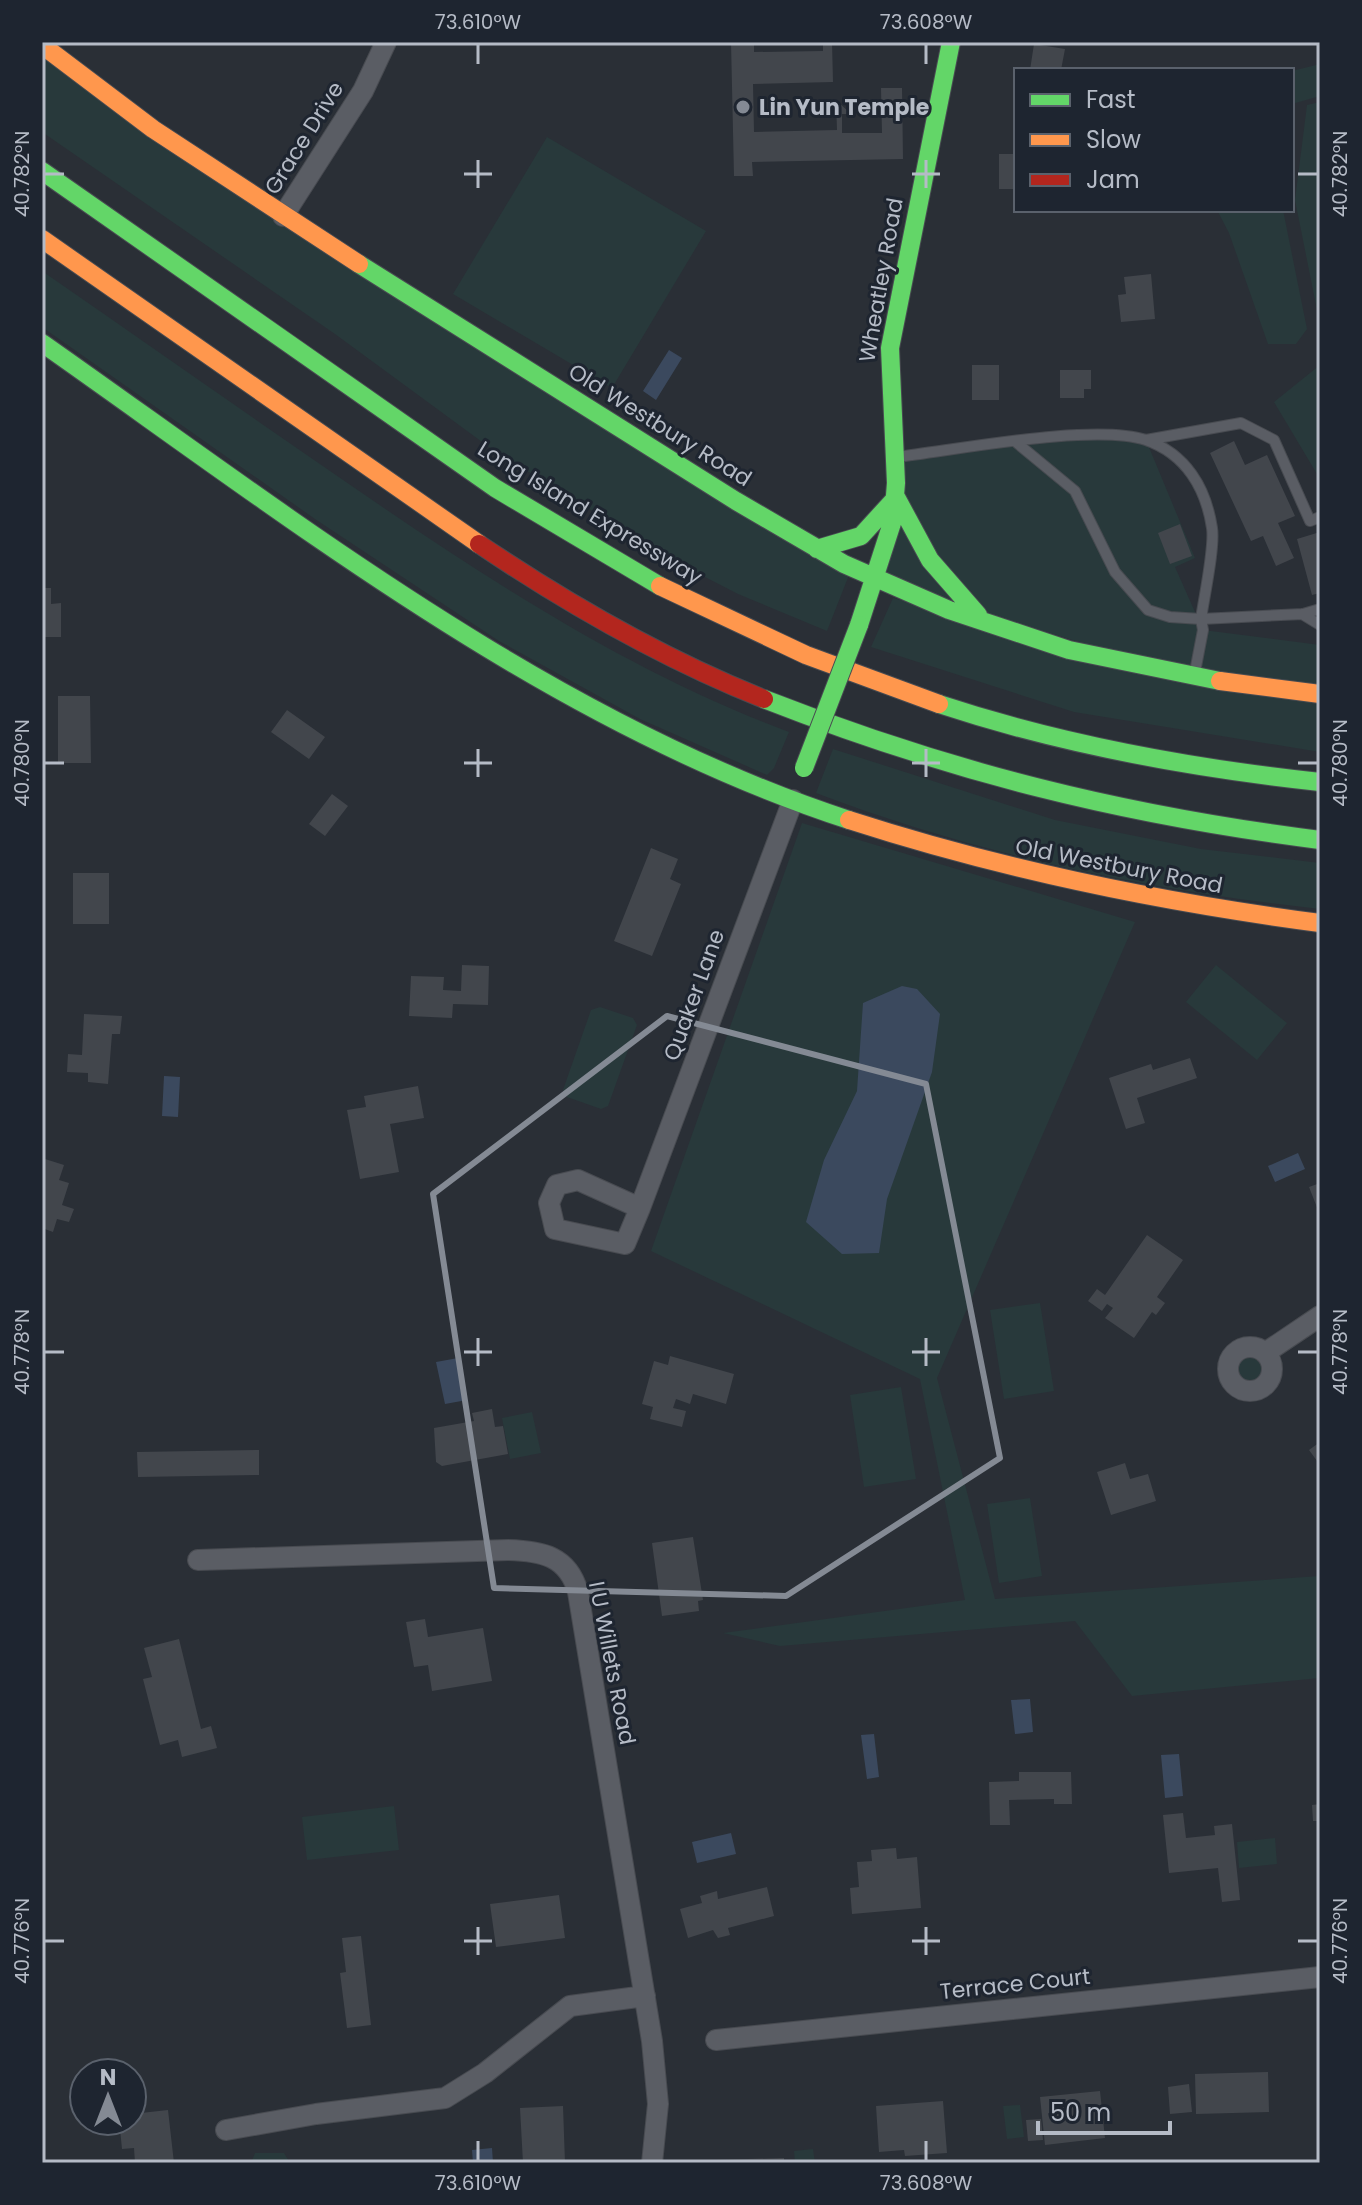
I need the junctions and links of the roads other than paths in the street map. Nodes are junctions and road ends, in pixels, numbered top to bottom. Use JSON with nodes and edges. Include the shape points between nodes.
{"nodes":[{"id":1,"x":386,"y":42,"type":"edge"},
{"id":2,"x":951,"y":42,"type":"edge"},
{"id":3,"x":42,"y":45,"type":"edge"},
{"id":4,"x":42,"y":171,"type":"edge"},
{"id":5,"x":283,"y":216,"type":"junction"},
{"id":6,"x":42,"y":239,"type":"edge"},
{"id":7,"x":42,"y":343,"type":"edge"},
{"id":8,"x":1146,"y":440,"type":"junction"},
{"id":9,"x":1017,"y":443,"type":"junction"},
{"id":10,"x":895,"y":458,"type":"junction"},
{"id":11,"x":896,"y":497,"type":"junction"},
{"id":12,"x":1320,"y":517,"type":"edge"},
{"id":13,"x":817,"y":549,"type":"junction"},
{"id":14,"x":876,"y":580,"type":"junction"},
{"id":15,"x":1320,"y":609,"type":"edge"},
{"id":16,"x":1302,"y":614,"type":"junction"},
{"id":17,"x":1201,"y":619,"type":"junction"},
{"id":18,"x":1320,"y":625,"type":"edge"},
{"id":19,"x":991,"y":626,"type":"junction"},
{"id":20,"x":1194,"y":677,"type":"junction"},
{"id":21,"x":1320,"y":694,"type":"edge"},
{"id":22,"x":1320,"y":782,"type":"edge"},
{"id":23,"x":793,"y":800,"type":"junction"},
{"id":24,"x":1320,"y":840,"type":"edge"},
{"id":25,"x":1320,"y":923,"type":"edge"},
{"id":26,"x":640,"y":1208,"type":"dead end"},
{"id":27,"x":1320,"y":1316,"type":"edge"},
{"id":28,"x":1265,"y":1353,"type":"dead end"},
{"id":29,"x":198,"y":1560,"type":"dead end"},
{"id":30,"x":1320,"y":1977,"type":"edge"},
{"id":31,"x":645,"y":1996,"type":"junction"},
{"id":32,"x":716,"y":2040,"type":"dead end"},
{"id":33,"x":226,"y":2130,"type":"dead end"},
{"id":34,"x":652,"y":2163,"type":"edge"}],
"edges":[{"from":1,"to":5,"type":"street","name":"Grace Drive","via":[[363,91]]},
{"from":2,"to":10,"type":"main road","name":"Wheatley Road","via":[[890,348]]},
{"from":3,"to":5,"type":"main road","name":"Old Westbury Road","via":[[203,165]]},
{"from":4,"to":22,"type":"main road","name":"Long Island Expressway","via":[[493,486],[588,546],[699,606],[820,661],[996,722],[1153,759]]},
{"from":5,"to":13,"type":"main road","name":"Old Westbury Road"},
{"from":6,"to":24,"type":"main road","via":[[487,551],[585,610],[698,668],[879,742],[1003,782],[1129,813]]},
{"from":7,"to":23,"type":"main road","name":"Old Westbury Road","via":[[485,648],[598,712]]},
{"from":8,"to":9,"type":"lane","via":[[1110,434]]},
{"from":8,"to":12,"type":"lane","via":[[1241,423],[1274,440],[1310,521]]},
{"from":8,"to":17,"type":"lane","via":[[1198,478],[1213,531]]},
{"from":9,"to":10,"type":"lane"},
{"from":9,"to":17,"type":"lane","via":[[1075,491],[1115,572],[1148,610]]},
{"from":10,"to":11,"type":"main road","name":"Wheatley Road"},
{"from":11,"to":13,"type":"main road","via":[[857,541]]},
{"from":11,"to":14,"type":"main road","name":"Wheatley Road"},
{"from":11,"to":19,"type":"main road","via":[[935,573]]},
{"from":13,"to":14,"type":"main road","name":"Old Westbury Road"},
{"from":14,"to":19,"type":"main road","name":"Old Westbury Road"},
{"from":14,"to":23,"type":"main road","name":"Wheatley Road","bridge":true},
{"from":15,"to":16,"type":"lane"},
{"from":16,"to":17,"type":"lane"},
{"from":16,"to":18,"type":"lane"},
{"from":17,"to":20,"type":"lane"},
{"from":19,"to":20,"type":"main road","name":"Old Westbury Road"},
{"from":20,"to":21,"type":"main road","name":"Old Westbury Road"},
{"from":23,"to":25,"type":"main road","name":"Old Westbury Road","via":[[1031,875],[1167,903]]},
{"from":23,"to":26,"type":"street","name":"Quaker Lane"},
{"from":27,"to":28,"type":"street"},
{"from":29,"to":31,"type":"street","name":"I U Willets Road","via":[[508,1550],[544,1554],[563,1563],[578,1592]]},
{"from":30,"to":32,"type":"street","name":"Terrace Court"},
{"from":31,"to":33,"type":"street","via":[[570,2006],[445,2098]]},
{"from":31,"to":34,"type":"street","name":"I U Willets Road","via":[[658,2104]]}]}
